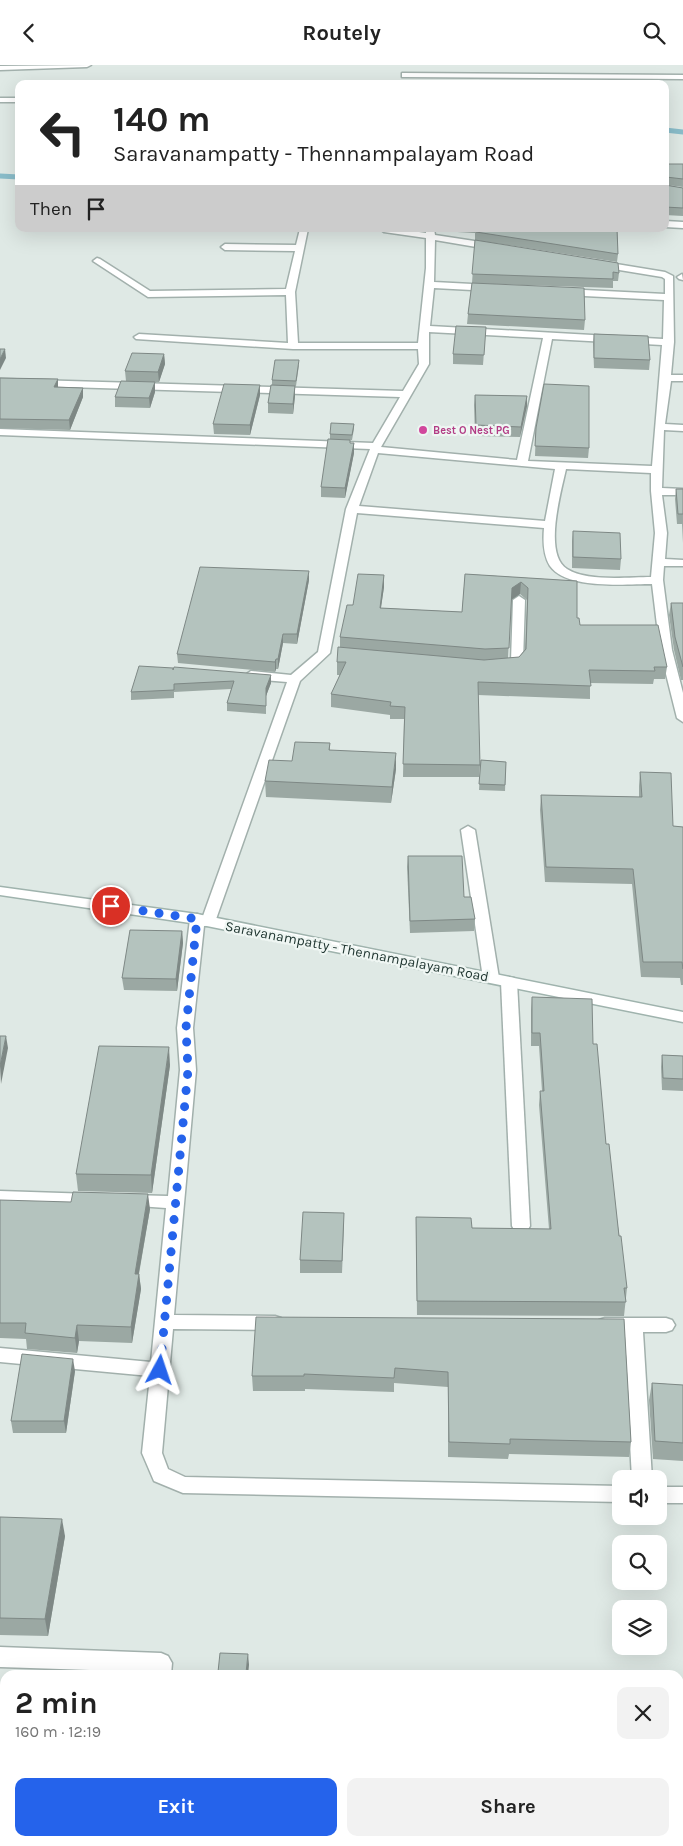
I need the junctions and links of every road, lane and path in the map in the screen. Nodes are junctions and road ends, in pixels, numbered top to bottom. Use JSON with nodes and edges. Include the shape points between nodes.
{"nodes":[{"id":1,"x":87,"y":65,"type":"edge"},
{"id":2,"x":400,"y":65,"type":"edge"},
{"id":3,"x":0,"y":67,"type":"edge"},
{"id":4,"x":405,"y":75,"type":"junction"},
{"id":5,"x":683,"y":77,"type":"edge"},
{"id":6,"x":406,"y":80,"type":"edge"},
{"id":7,"x":0,"y":100,"type":"edge"},
{"id":8,"x":15,"y":100,"type":"edge"},
{"id":9,"x":669,"y":224,"type":"edge"},
{"id":10,"x":683,"y":225,"type":"edge"},
{"id":11,"x":303,"y":232,"type":"edge"},
{"id":12,"x":430,"y":232,"type":"edge"},
{"id":13,"x":225,"y":247,"type":"dead end"},
{"id":14,"x":300,"y":248,"type":"junction"},
{"id":15,"x":502,"y":248,"type":"edge"},
{"id":16,"x":97,"y":261,"type":"dead end"},
{"id":17,"x":589,"y":263,"type":"edge"},
{"id":18,"x":683,"y":277,"type":"edge"},
{"id":19,"x":670,"y":279,"type":"junction"},
{"id":20,"x":429,"y":285,"type":"junction"},
{"id":21,"x":506,"y":289,"type":"edge"},
{"id":22,"x":554,"y":291,"type":"edge"},
{"id":23,"x":290,"y":292,"type":"junction"},
{"id":24,"x":670,"y":297,"type":"junction"},
{"id":25,"x":425,"y":329,"type":"junction"},
{"id":26,"x":548,"y":336,"type":"junction"},
{"id":27,"x":139,"y":337,"type":"dead end"},
{"id":28,"x":669,"y":342,"type":"junction"},
{"id":29,"x":293,"y":346,"type":"junction"},
{"id":30,"x":422,"y":346,"type":"junction"},
{"id":31,"x":666,"y":378,"type":"junction"},
{"id":32,"x":683,"y":378,"type":"edge"},
{"id":33,"x":3,"y":382,"type":"edge"},
{"id":34,"x":0,"y":393,"type":"edge"},
{"id":35,"x":406,"y":395,"type":"junction"},
{"id":36,"x":659,"y":427,"type":"junction"},
{"id":37,"x":683,"y":428,"type":"edge"},
{"id":38,"x":0,"y":433,"type":"edge"},
{"id":39,"x":376,"y":448,"type":"junction"},
{"id":40,"x":522,"y":464,"type":"junction"},
{"id":41,"x":561,"y":467,"type":"junction"},
{"id":42,"x":658,"y":469,"type":"junction"},
{"id":43,"x":656,"y":491,"type":"junction"},
{"id":44,"x":683,"y":492,"type":"edge"},
{"id":45,"x":352,"y":509,"type":"junction"},
{"id":46,"x":549,"y":525,"type":"junction"},
{"id":47,"x":659,"y":562,"type":"junction"},
{"id":48,"x":683,"y":563,"type":"edge"},
{"id":49,"x":658,"y":580,"type":"junction"},
{"id":50,"x":519,"y":600,"type":"edge"},
{"id":51,"x":493,"y":667,"type":"edge"},
{"id":52,"x":235,"y":674,"type":"edge"},
{"id":53,"x":294,"y":679,"type":"junction"},
{"id":54,"x":683,"y":718,"type":"edge"},
{"id":55,"x":468,"y":830,"type":"dead end"},
{"id":56,"x":0,"y":891,"type":"edge"},
{"id":57,"x":202,"y":920,"type":"junction"},
{"id":58,"x":491,"y":978,"type":"junction"},
{"id":59,"x":509,"y":981,"type":"junction"},
{"id":60,"x":683,"y":1017,"type":"edge"},
{"id":61,"x":0,"y":1197,"type":"edge"},
{"id":62,"x":176,"y":1202,"type":"junction"},
{"id":63,"x":522,"y":1227,"type":"edge"},
{"id":64,"x":164,"y":1322,"type":"junction"},
{"id":65,"x":294,"y":1323,"type":"edge"},
{"id":66,"x":583,"y":1325,"type":"edge"},
{"id":67,"x":633,"y":1325,"type":"junction"},
{"id":68,"x":666,"y":1325,"type":"dead end"},
{"id":69,"x":0,"y":1355,"type":"edge"},
{"id":70,"x":160,"y":1370,"type":"junction"},
{"id":71,"x":641,"y":1470,"type":"edge"},
{"id":72,"x":612,"y":1494,"type":"edge"},
{"id":73,"x":667,"y":1495,"type":"edge"},
{"id":74,"x":683,"y":1495,"type":"edge"},
{"id":75,"x":0,"y":1657,"type":"edge"},
{"id":76,"x":161,"y":1670,"type":"edge"}],
"edges":[{"from":1,"to":3,"type":"street"},
{"from":2,"to":4,"type":"street"},
{"from":4,"to":5,"type":"street"},
{"from":4,"to":6,"type":"street"},
{"from":7,"to":8,"type":"street"},
{"from":9,"to":10,"type":"street"},
{"from":11,"to":14,"type":"street"},
{"from":12,"to":15,"type":"street"},
{"from":12,"to":20,"type":"street"},
{"from":13,"to":14,"type":"street"},
{"from":14,"to":23,"type":"street"},
{"from":16,"to":23,"type":"street","via":[[148,294]]},
{"from":17,"to":19,"type":"street","via":[[665,275]]},
{"from":18,"to":19,"type":"street"},
{"from":19,"to":24,"type":"street"},
{"from":20,"to":21,"type":"street"},
{"from":20,"to":25,"type":"street"},
{"from":22,"to":24,"type":"street"},
{"from":23,"to":29,"type":"street"},
{"from":24,"to":28,"type":"street"},
{"from":25,"to":26,"type":"street"},
{"from":25,"to":30,"type":"street"},
{"from":26,"to":28,"type":"street"},
{"from":26,"to":40,"type":"street"},
{"from":27,"to":29,"type":"street"},
{"from":28,"to":31,"type":"street"},
{"from":29,"to":30,"type":"street"},
{"from":30,"to":35,"type":"street","via":[[424,364]]},
{"from":31,"to":32,"type":"street"},
{"from":31,"to":36,"type":"street"},
{"from":33,"to":34,"type":"street"},
{"from":33,"to":35,"type":"street"},
{"from":35,"to":39,"type":"street"},
{"from":36,"to":37,"type":"street"},
{"from":36,"to":42,"type":"street"},
{"from":38,"to":39,"type":"street"},
{"from":39,"to":40,"type":"street"},
{"from":39,"to":45,"type":"street"},
{"from":40,"to":41,"type":"street"},
{"from":41,"to":42,"type":"street"},
{"from":41,"to":46,"type":"street"},
{"from":42,"to":43,"type":"street"},
{"from":43,"to":44,"type":"street"},
{"from":43,"to":47,"type":"street","via":[[661,533]]},
{"from":45,"to":46,"type":"street"},
{"from":45,"to":53,"type":"street","via":[[329,654]]},
{"from":46,"to":49,"type":"street","via":[[552,559],[561,572],[588,579]]},
{"from":47,"to":48,"type":"street"},
{"from":47,"to":49,"type":"street"},
{"from":49,"to":54,"type":"street","via":[[666,650]]},
{"from":50,"to":51,"type":"street","via":[[517,661],[514,665]]},
{"from":52,"to":53,"type":"street"},
{"from":53,"to":57,"type":"street"},
{"from":55,"to":58,"type":"street"},
{"from":56,"to":57,"type":"street","name":"Saravanampatty - Thennampalayam Road"},
{"from":57,"to":58,"type":"street","name":"Saravanampatty - Thennampalayam Road"},
{"from":57,"to":62,"type":"street","via":[[186,1028],[188,1070]]},
{"from":58,"to":59,"type":"street","name":"Saravanampatty - Thennampalayam Road"},
{"from":59,"to":60,"type":"street","name":"Saravanampatty - Thennampalayam Road"},
{"from":59,"to":63,"type":"street"},
{"from":61,"to":62,"type":"street"},
{"from":62,"to":64,"type":"street"},
{"from":64,"to":65,"type":"street"},
{"from":64,"to":70,"type":"street"},
{"from":66,"to":67,"type":"street"},
{"from":67,"to":68,"type":"street"},
{"from":67,"to":71,"type":"street"},
{"from":69,"to":70,"type":"street"},
{"from":70,"to":72,"type":"street","via":[[152,1453],[161,1475],[183,1485]]},
{"from":73,"to":74,"type":"street"},
{"from":75,"to":76,"type":"street","via":[[162,1663]]}]}
